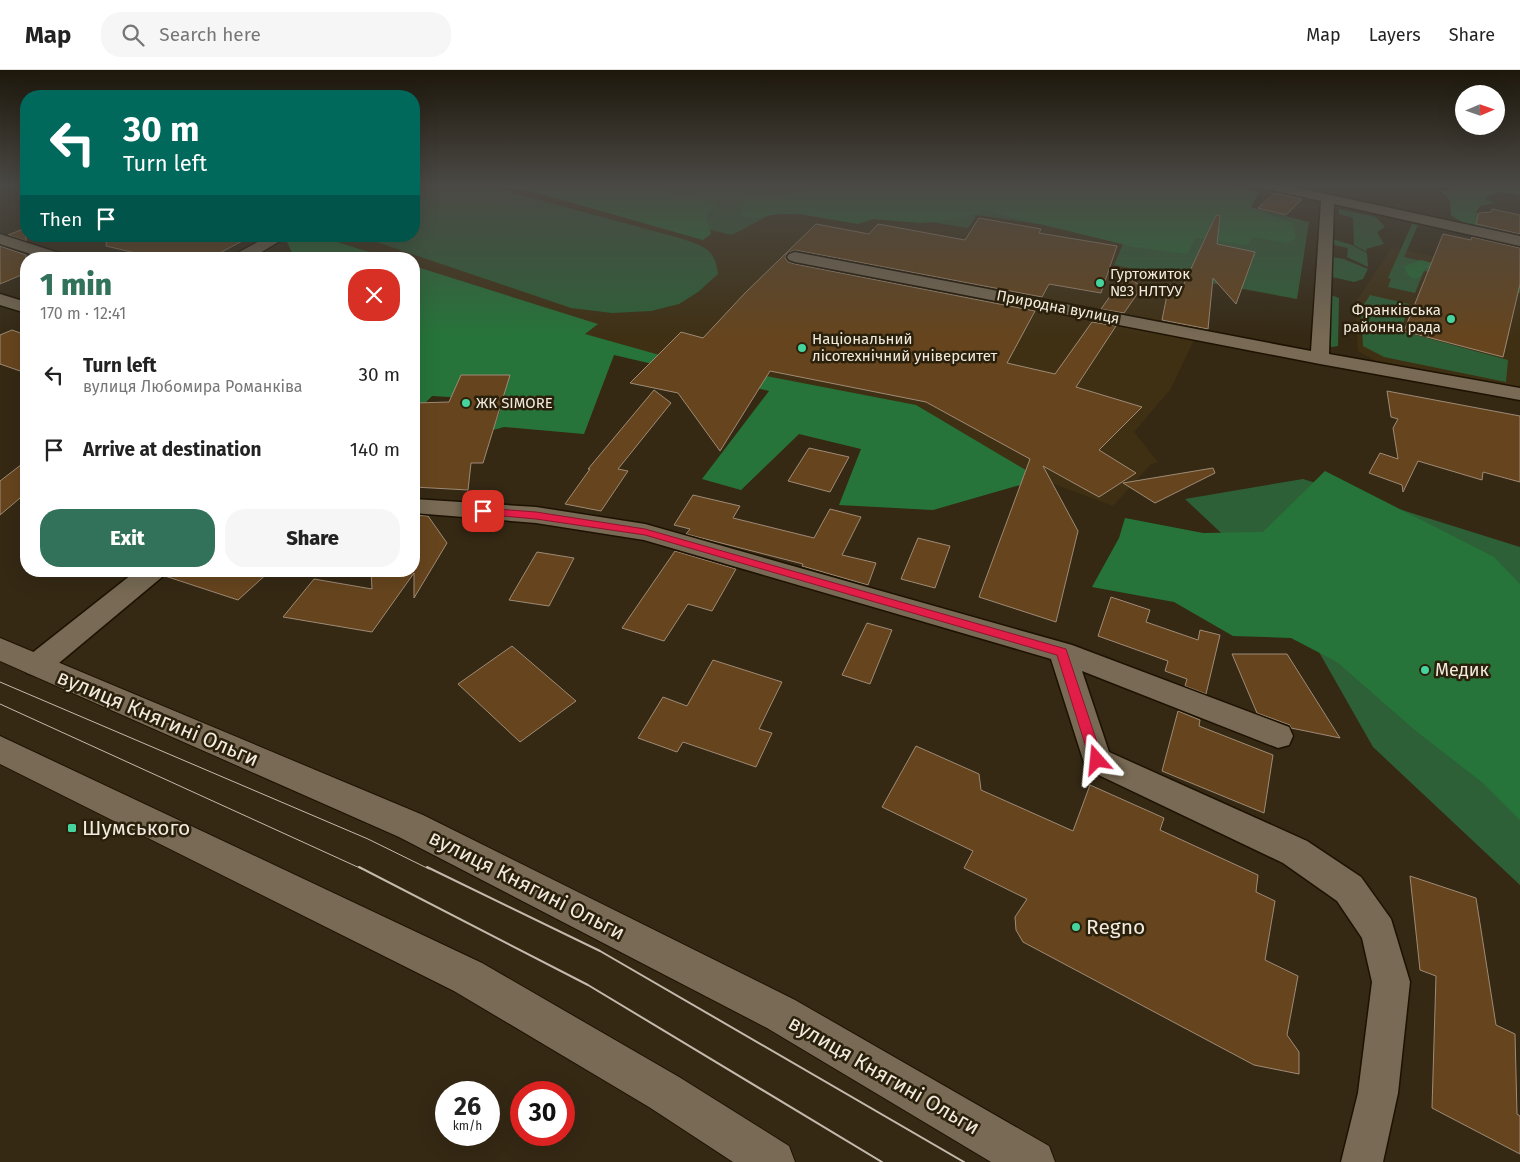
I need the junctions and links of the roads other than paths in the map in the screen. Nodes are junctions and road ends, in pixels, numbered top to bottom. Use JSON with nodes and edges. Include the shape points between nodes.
{"nodes":[{"id":1,"x":1326,"y":236,"type":"edge"},
{"id":2,"x":1500,"y":236,"type":"edge"},
{"id":3,"x":0,"y":239,"type":"edge"},
{"id":4,"x":1520,"y":241,"type":"edge"},
{"id":5,"x":270,"y":242,"type":"edge"},
{"id":6,"x":40,"y":252,"type":"edge"},
{"id":7,"x":251,"y":252,"type":"edge"},
{"id":8,"x":796,"y":257,"type":"dead end"},
{"id":9,"x":0,"y":299,"type":"edge"},
{"id":10,"x":20,"y":306,"type":"edge"},
{"id":11,"x":1320,"y":358,"type":"junction"},
{"id":12,"x":1520,"y":394,"type":"edge"},
{"id":13,"x":420,"y":506,"type":"edge"},
{"id":14,"x":146,"y":577,"type":"edge"},
{"id":15,"x":0,"y":649,"type":"edge"},
{"id":16,"x":1062,"y":652,"type":"junction"},
{"id":17,"x":37,"y":665,"type":"junction"},
{"id":18,"x":1278,"y":736,"type":"dead end"},
{"id":19,"x":0,"y":749,"type":"edge"},
{"id":20,"x":773,"y":1162,"type":"edge"},
{"id":21,"x":1033,"y":1162,"type":"edge"},
{"id":22,"x":1362,"y":1162,"type":"edge"}],
"edges":[{"from":1,"to":11,"type":"street"},
{"from":2,"to":4,"type":"street"},
{"from":3,"to":6,"type":"street"},
{"from":5,"to":7,"type":"street"},
{"from":8,"to":11,"type":"street","name":"Природна вулиця"},
{"from":9,"to":10,"type":"street"},
{"from":11,"to":12,"type":"street","name":"Природна вулиця"},
{"from":13,"to":16,"type":"street","via":[[536,515],[645,532]]},
{"from":14,"to":17,"type":"street"},
{"from":15,"to":17,"type":"main road","name":"вулиця Княгині Ольги"},
{"from":16,"to":18,"type":"street"},
{"from":16,"to":22,"type":"street","via":[[1097,760],[1295,852],[1349,889],[1378,931],[1391,982],[1378,1093]]},
{"from":17,"to":21,"type":"main road","name":"вулиця Княгині Ольги","via":[[411,826],[781,1014]]},
{"from":19,"to":20,"type":"main road","via":[[468,977],[664,1092]]}]}
